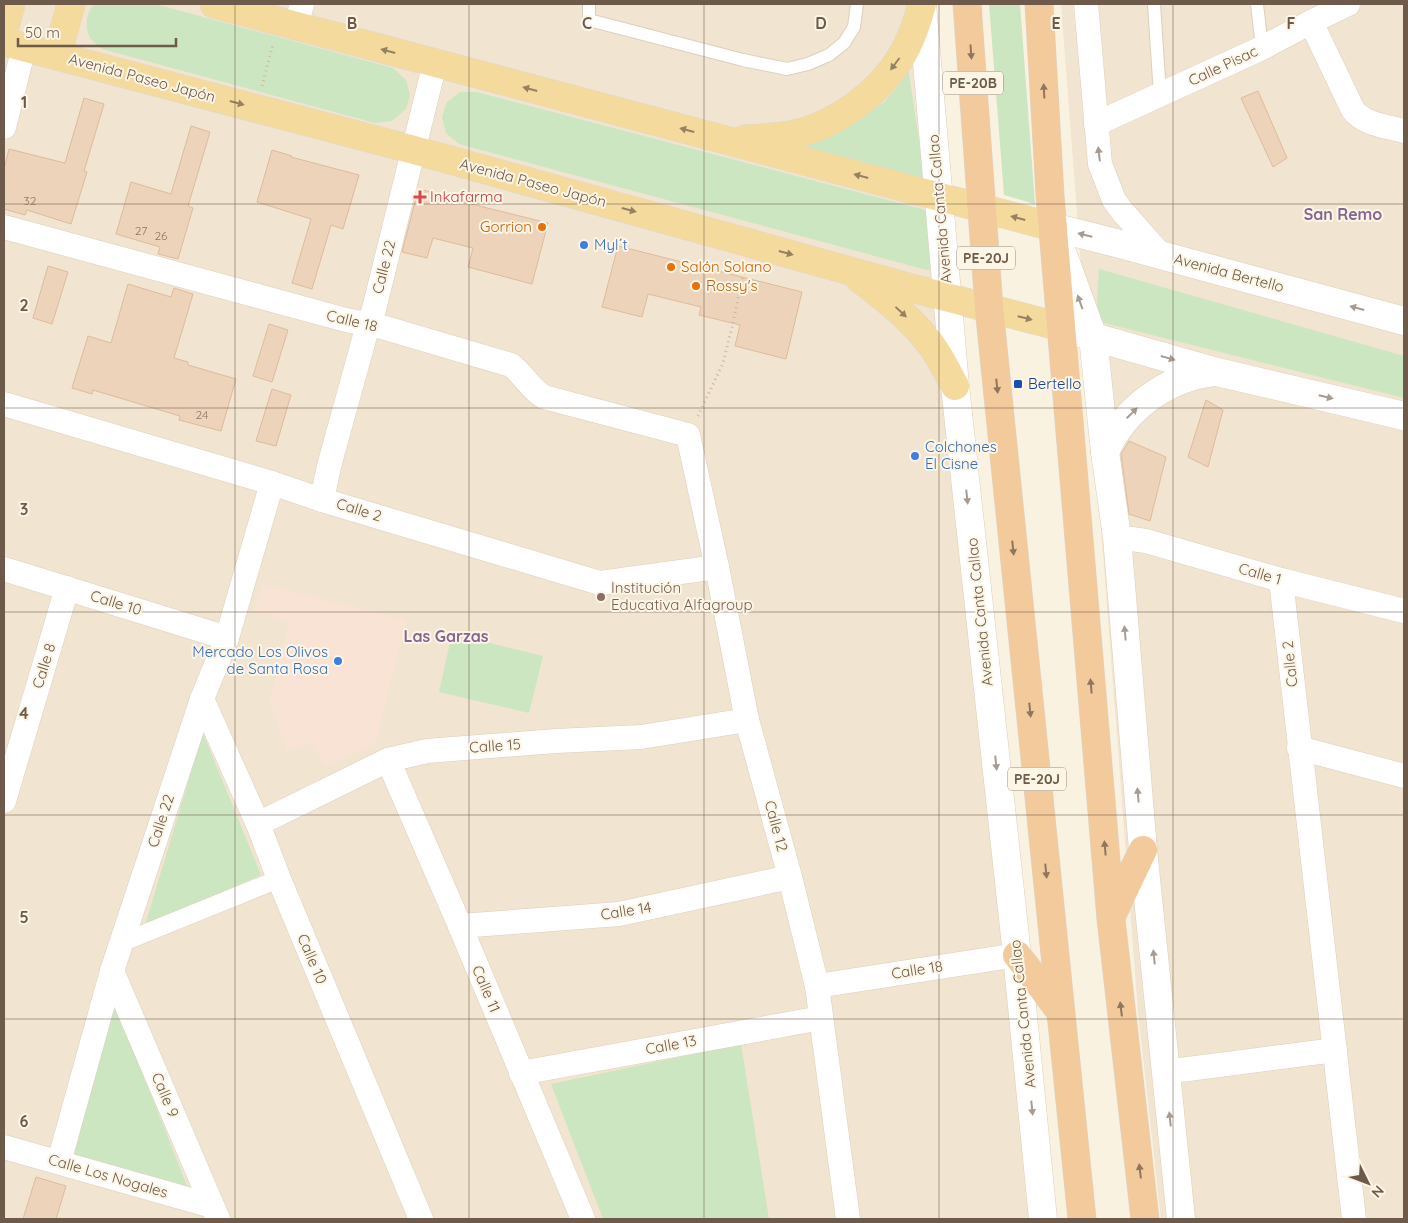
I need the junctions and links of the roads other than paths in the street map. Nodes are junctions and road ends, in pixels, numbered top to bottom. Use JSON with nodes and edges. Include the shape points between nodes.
{"nodes":[{"id":1,"x":11,"y":4,"type":"edge"},
{"id":2,"x":71,"y":4,"type":"edge"},
{"id":3,"x":214,"y":4,"type":"edge"},
{"id":4,"x":589,"y":4,"type":"edge"},
{"id":5,"x":857,"y":4,"type":"edge"},
{"id":6,"x":922,"y":4,"type":"edge"},
{"id":7,"x":967,"y":4,"type":"edge"},
{"id":8,"x":1039,"y":4,"type":"edge"},
{"id":9,"x":1086,"y":4,"type":"edge"},
{"id":10,"x":1154,"y":4,"type":"edge"},
{"id":11,"x":1257,"y":4,"type":"edge"},
{"id":12,"x":1348,"y":4,"type":"edge"},
{"id":13,"x":293,"y":17,"type":"edge"},
{"id":14,"x":1311,"y":22,"type":"junction"},
{"id":15,"x":10,"y":39,"type":"edge"},
{"id":16,"x":1262,"y":48,"type":"junction"},
{"id":17,"x":57,"y":56,"type":"junction"},
{"id":18,"x":435,"y":63,"type":"junction"},
{"id":19,"x":1160,"y":95,"type":"junction"},
{"id":20,"x":1096,"y":124,"type":"junction"},
{"id":21,"x":4,"y":127,"type":"edge"},
{"id":22,"x":1404,"y":131,"type":"edge"},
{"id":23,"x":720,"y":139,"type":"junction"},
{"id":24,"x":414,"y":150,"type":"junction"},
{"id":25,"x":940,"y":197,"type":"junction"},
{"id":26,"x":982,"y":208,"type":"junction"},
{"id":27,"x":4,"y":227,"type":"edge"},
{"id":28,"x":1053,"y":227,"type":"junction"},
{"id":29,"x":1160,"y":255,"type":"junction"},
{"id":30,"x":849,"y":270,"type":"junction"},
{"id":31,"x":948,"y":296,"type":"junction"},
{"id":32,"x":989,"y":308,"type":"junction"},
{"id":33,"x":1404,"y":320,"type":"edge"},
{"id":34,"x":368,"y":325,"type":"junction"},
{"id":35,"x":1061,"y":327,"type":"junction"},
{"id":36,"x":1093,"y":337,"type":"junction"},
{"id":37,"x":1217,"y":372,"type":"junction"},
{"id":38,"x":955,"y":386,"type":"junction"},
{"id":39,"x":4,"y":404,"type":"edge"},
{"id":40,"x":1404,"y":416,"type":"edge"},
{"id":41,"x":688,"y":435,"type":"joint"},
{"id":42,"x":1105,"y":452,"type":"junction"},
{"id":43,"x":272,"y":483,"type":"junction"},
{"id":44,"x":322,"y":500,"type":"junction"},
{"id":45,"x":1117,"y":537,"type":"junction"},
{"id":46,"x":717,"y":567,"type":"junction"},
{"id":47,"x":4,"y":569,"type":"edge"},
{"id":48,"x":1281,"y":580,"type":"junction"},
{"id":49,"x":67,"y":588,"type":"junction"},
{"id":50,"x":1404,"y":610,"type":"edge"},
{"id":51,"x":227,"y":638,"type":"junction"},
{"id":52,"x":202,"y":698,"type":"junction"},
{"id":53,"x":747,"y":720,"type":"junction"},
{"id":54,"x":1299,"y":748,"type":"junction"},
{"id":55,"x":388,"y":760,"type":"junction"},
{"id":56,"x":1404,"y":776,"type":"edge"},
{"id":57,"x":4,"y":801,"type":"edge"},
{"id":58,"x":258,"y":824,"type":"junction"},
{"id":59,"x":1143,"y":850,"type":"junction"},
{"id":60,"x":790,"y":877,"type":"junction"},
{"id":61,"x":279,"y":879,"type":"junction"},
{"id":62,"x":1111,"y":919,"type":"junction"},
{"id":63,"x":460,"y":926,"type":"junction"},
{"id":64,"x":121,"y":943,"type":"junction"},
{"id":65,"x":1017,"y":955,"type":"junction"},
{"id":66,"x":112,"y":971,"type":"junction"},
{"id":67,"x":817,"y":986,"type":"junction"},
{"id":68,"x":1060,"y":1011,"type":"junction"},
{"id":69,"x":821,"y":1018,"type":"junction"},
{"id":70,"x":1334,"y":1050,"type":"junction"},
{"id":71,"x":1165,"y":1072,"type":"junction"},
{"id":72,"x":521,"y":1073,"type":"junction"},
{"id":73,"x":4,"y":1147,"type":"edge"},
{"id":74,"x":59,"y":1162,"type":"junction"},
{"id":75,"x":215,"y":1212,"type":"edge"},
{"id":76,"x":421,"y":1219,"type":"edge"},
{"id":77,"x":583,"y":1219,"type":"edge"},
{"id":78,"x":848,"y":1219,"type":"edge"},
{"id":79,"x":1043,"y":1219,"type":"edge"},
{"id":80,"x":1082,"y":1219,"type":"edge"},
{"id":81,"x":1145,"y":1219,"type":"edge"},
{"id":82,"x":1181,"y":1219,"type":"edge"},
{"id":83,"x":1354,"y":1219,"type":"edge"}],
"edges":[{"from":1,"to":15,"type":"main road"},
{"from":2,"to":17,"type":"main road"},
{"from":3,"to":13,"type":"main road"},
{"from":4,"to":5,"type":"lane","via":[[589,20],[787,69],[829,55],[844,43],[854,27]]},
{"from":6,"to":23,"type":"main road","one_way":true,"via":[[914,32],[901,58],[862,100],[831,121],[796,134]]},
{"from":6,"to":25,"type":"main road","name":"Avenida Canta Callao"},
{"from":7,"to":26,"type":"highway","number":"PE-20B","one_way":true},
{"from":28,"to":8,"type":"highway","one_way":true},
{"from":9,"to":20,"type":"street"},
{"from":10,"to":19,"type":"lane"},
{"from":11,"to":16,"type":"lane"},
{"from":12,"to":14,"type":"street","name":"Calle Pisac"},
{"from":18,"to":13,"type":"main road","one_way":true},
{"from":14,"to":16,"type":"street","name":"Calle Pisac"},
{"from":14,"to":22,"type":"street","via":[[1358,116]]},
{"from":15,"to":17,"type":"main road","name":"Avenida Paseo Japón"},
{"from":15,"to":21,"type":"street"},
{"from":16,"to":19,"type":"street","name":"Calle Pisac"},
{"from":17,"to":24,"type":"main road","name":"Avenida Paseo Japón","one_way":true},
{"from":23,"to":18,"type":"main road","one_way":true},
{"from":18,"to":24,"type":"street","name":"Calle 22"},
{"from":19,"to":20,"type":"street","name":"Calle Pisac"},
{"from":29,"to":20,"type":"street","one_way":true,"via":[[1114,200],[1100,164]]},
{"from":25,"to":23,"type":"main road","one_way":true},
{"from":24,"to":30,"type":"main road","name":"Avenida Paseo Japón","one_way":true},
{"from":24,"to":34,"type":"street","name":"Calle 22"},
{"from":25,"to":26,"type":"main road"},
{"from":25,"to":31,"type":"main road","name":"Avenida Canta Callao"},
{"from":28,"to":26,"type":"main road","one_way":true},
{"from":26,"to":32,"type":"highway","number":"PE-20J"},
{"from":27,"to":34,"type":"street","name":"Calle 18"},
{"from":29,"to":28,"type":"main road","name":"Avenida Bertello","one_way":true},
{"from":28,"to":35,"type":"highway"},
{"from":36,"to":28,"type":"main road","one_way":true},
{"from":33,"to":29,"type":"main road","name":"Avenida Bertello","one_way":true},
{"from":30,"to":31,"type":"main road","name":"Avenida Paseo Japón"},
{"from":30,"to":38,"type":"main road","one_way":true,"via":[[913,323],[943,362]]},
{"from":31,"to":32,"type":"main road","name":"Avenida Paseo Japón"},
{"from":31,"to":38,"type":"main road","name":"Avenida Canta Callao"},
{"from":32,"to":35,"type":"main road","name":"Avenida Paseo Japón","one_way":true},
{"from":32,"to":68,"type":"highway","number":"PE-20J","one_way":true},
{"from":34,"to":41,"type":"street","name":"Calle 18","via":[[511,365],[544,397]]},
{"from":34,"to":44,"type":"street","name":"Calle 22"},
{"from":35,"to":36,"type":"main road"},
{"from":62,"to":35,"type":"highway","one_way":true},
{"from":36,"to":37,"type":"main road","one_way":true},
{"from":36,"to":42,"type":"main road"},
{"from":37,"to":40,"type":"main road","one_way":true},
{"from":42,"to":37,"type":"main road","one_way":true,"via":[[1115,432],[1148,398],[1192,376]]},
{"from":38,"to":65,"type":"main road","name":"Avenida Canta Callao","one_way":true},
{"from":39,"to":43,"type":"street","name":"Calle 2"},
{"from":41,"to":46,"type":"street","name":"Calle 12"},
{"from":42,"to":45,"type":"main road"},
{"from":43,"to":44,"type":"street","name":"Calle 2"},
{"from":43,"to":51,"type":"street","name":"Calle 22"},
{"from":44,"to":46,"type":"street","name":"Calle 2","via":[[600,583]]},
{"from":45,"to":48,"type":"street","name":"Calle 1","via":[[1146,541]]},
{"from":59,"to":45,"type":"main road","one_way":true},
{"from":46,"to":53,"type":"street","name":"Calle 12"},
{"from":47,"to":49,"type":"street","name":"Calle 10"},
{"from":48,"to":50,"type":"street","name":"Calle 1"},
{"from":48,"to":54,"type":"street","name":"Calle 2"},
{"from":49,"to":51,"type":"street","name":"Calle 10"},
{"from":49,"to":57,"type":"street","name":"Calle 8"},
{"from":51,"to":52,"type":"street","name":"Calle 22"},
{"from":52,"to":58,"type":"street","name":"Calle 10"},
{"from":52,"to":64,"type":"street","name":"Calle 22"},
{"from":53,"to":55,"type":"street","name":"Calle 15","via":[[641,737],[427,751]]},
{"from":53,"to":60,"type":"street","name":"Calle 12"},
{"from":54,"to":56,"type":"street"},
{"from":54,"to":70,"type":"street","name":"Calle 2"},
{"from":55,"to":58,"type":"street","name":"Calle 15"},
{"from":55,"to":63,"type":"street","name":"Calle 11"},
{"from":58,"to":61,"type":"street","name":"Calle 10"},
{"from":59,"to":62,"type":"highway"},
{"from":71,"to":59,"type":"main road","one_way":true},
{"from":60,"to":63,"type":"street","name":"Calle 14","via":[[620,914]]},
{"from":60,"to":67,"type":"street","name":"Calle 12"},
{"from":61,"to":64,"type":"street"},
{"from":61,"to":76,"type":"street","name":"Calle 10"},
{"from":81,"to":62,"type":"highway","one_way":true},
{"from":63,"to":72,"type":"street","name":"Calle 11"},
{"from":64,"to":66,"type":"street","name":"Calle 22"},
{"from":65,"to":67,"type":"street","name":"Calle 18"},
{"from":65,"to":68,"type":"highway"},
{"from":65,"to":79,"type":"main road","name":"Avenida Canta Callao","one_way":true},
{"from":66,"to":74,"type":"street","name":"Calle 22"},
{"from":66,"to":75,"type":"street","name":"Calle 9"},
{"from":67,"to":69,"type":"street","name":"Calle 12"},
{"from":68,"to":80,"type":"highway","number":"PE-20J"},
{"from":69,"to":72,"type":"street","name":"Calle 13"},
{"from":69,"to":78,"type":"street","name":"Calle 12"},
{"from":70,"to":71,"type":"street"},
{"from":70,"to":83,"type":"street","name":"Calle 2"},
{"from":82,"to":71,"type":"main road","one_way":true},
{"from":72,"to":77,"type":"street","name":"Calle 11"},
{"from":73,"to":74,"type":"street","name":"Calle Los Nogales"},
{"from":74,"to":75,"type":"street","name":"Calle Los Nogales"}]}
